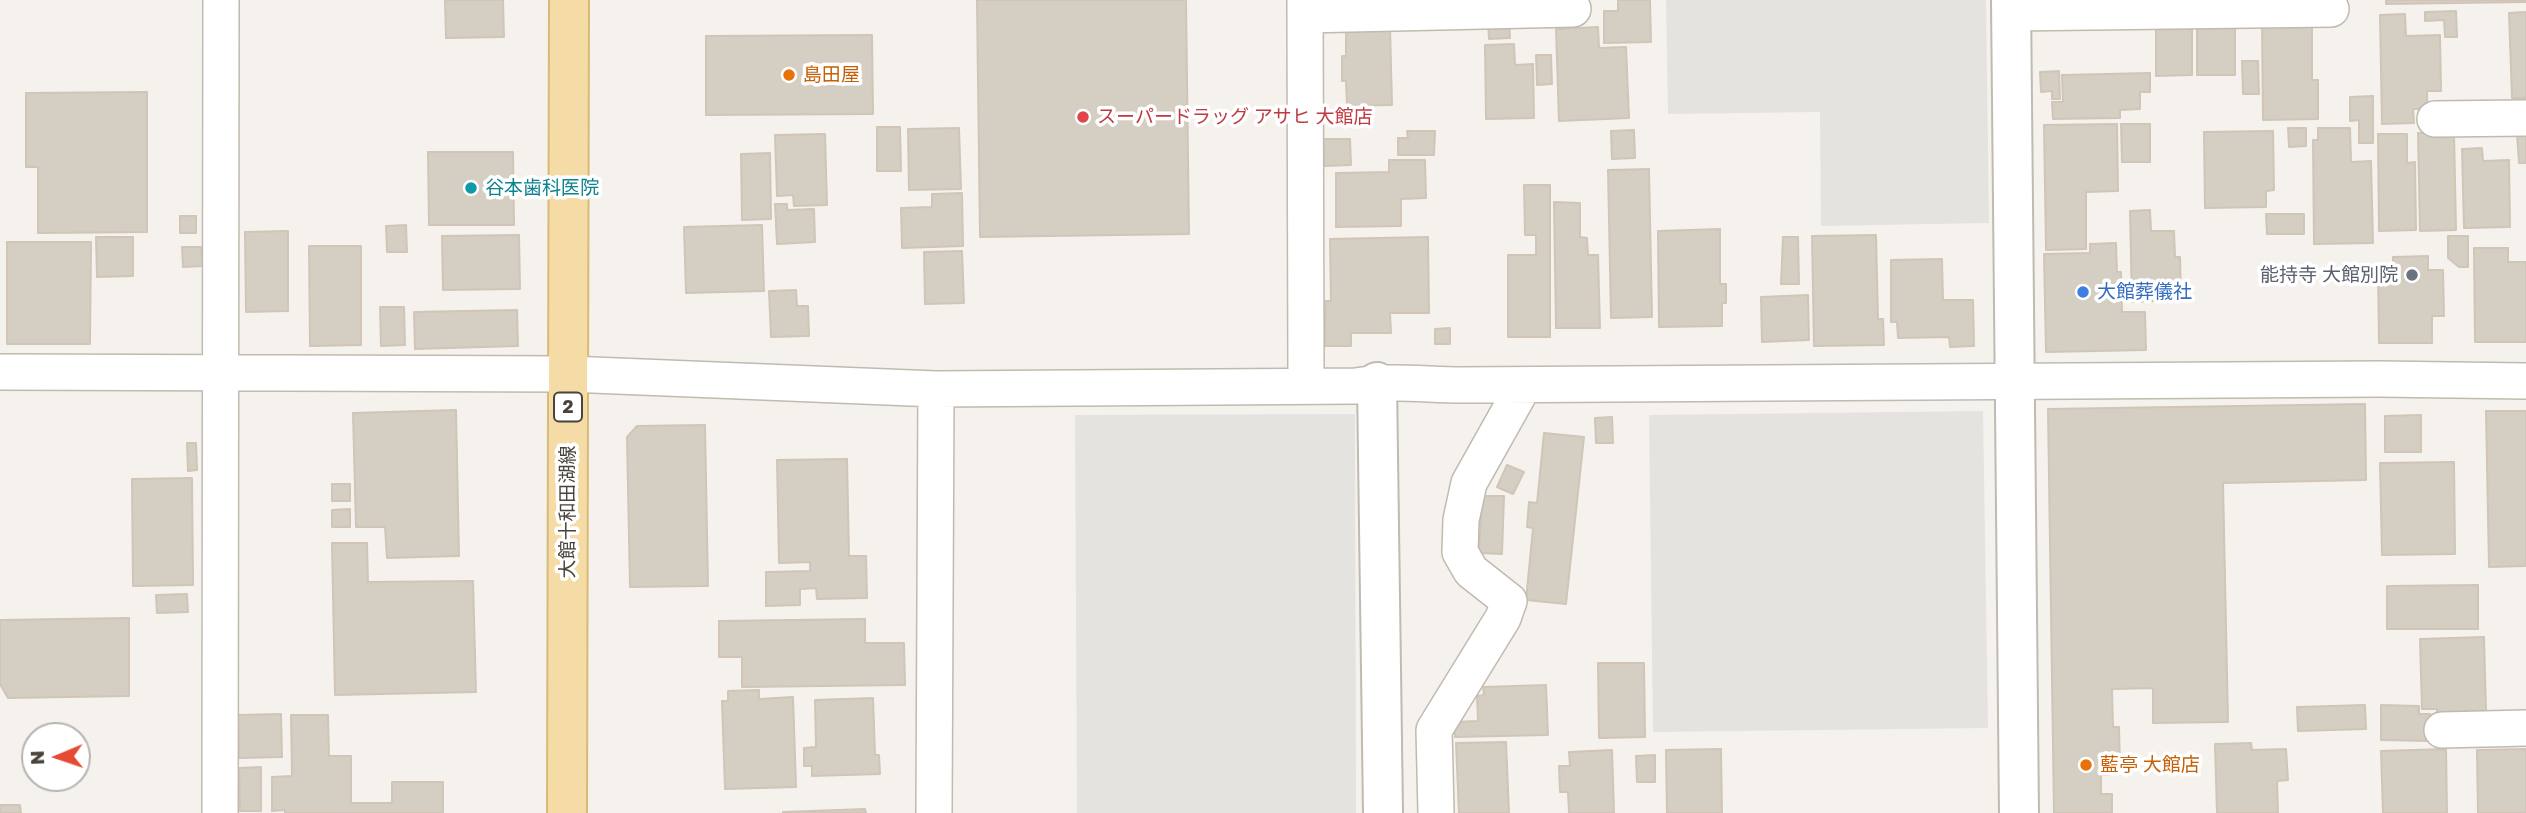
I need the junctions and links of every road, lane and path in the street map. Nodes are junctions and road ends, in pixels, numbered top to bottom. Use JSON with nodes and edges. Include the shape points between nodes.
{"nodes":[{"id":1,"x":221,"y":0,"type":"edge"},
{"id":2,"x":569,"y":0,"type":"edge"},
{"id":3,"x":2011,"y":6,"type":"edge"},
{"id":4,"x":1305,"y":8,"type":"edge"},
{"id":5,"x":1573,"y":9,"type":"dead end"},
{"id":6,"x":2331,"y":9,"type":"dead end"},
{"id":7,"x":2526,"y":118,"type":"edge"},
{"id":8,"x":2435,"y":119,"type":"dead end"},
{"id":9,"x":0,"y":372,"type":"edge"},
{"id":10,"x":219,"y":373,"type":"junction"},
{"id":11,"x":568,"y":374,"type":"junction"},
{"id":12,"x":2526,"y":381,"type":"edge"},
{"id":13,"x":1377,"y":382,"type":"junction"},
{"id":14,"x":2015,"y":382,"type":"junction"},
{"id":15,"x":1306,"y":385,"type":"junction"},
{"id":16,"x":1524,"y":385,"type":"junction"},
{"id":17,"x":936,"y":389,"type":"junction"},
{"id":18,"x":2526,"y":728,"type":"edge"},
{"id":19,"x":2442,"y":730,"type":"dead end"},
{"id":20,"x":220,"y":813,"type":"edge"},
{"id":21,"x":567,"y":813,"type":"edge"},
{"id":22,"x":934,"y":813,"type":"edge"},
{"id":23,"x":1383,"y":813,"type":"edge"},
{"id":24,"x":1436,"y":813,"type":"edge"},
{"id":25,"x":2019,"y":813,"type":"edge"}],
"edges":[{"from":1,"to":10,"type":"street"},
{"from":2,"to":11,"type":"main road","name":"大館十和田湖線","number":"2"},
{"from":3,"to":6,"type":"street"},
{"from":3,"to":14,"type":"street"},
{"from":4,"to":5,"type":"street"},
{"from":4,"to":15,"type":"street"},
{"from":7,"to":8,"type":"street"},
{"from":9,"to":10,"type":"street"},
{"from":10,"to":11,"type":"street"},
{"from":10,"to":20,"type":"street"},
{"from":11,"to":17,"type":"street"},
{"from":11,"to":21,"type":"main road","name":"大館十和田湖線","number":"2"},
{"from":12,"to":14,"type":"street"},
{"from":13,"to":15,"type":"street"},
{"from":13,"to":16,"type":"street"},
{"from":13,"to":23,"type":"street"},
{"from":14,"to":16,"type":"street"},
{"from":14,"to":25,"type":"street"},
{"from":15,"to":17,"type":"street"},
{"from":16,"to":24,"type":"street","via":[[1469,483],[1461,520],[1460,552],[1471,570],[1509,601],[1434,730]]},
{"from":17,"to":22,"type":"street"},
{"from":18,"to":19,"type":"street"}]}
